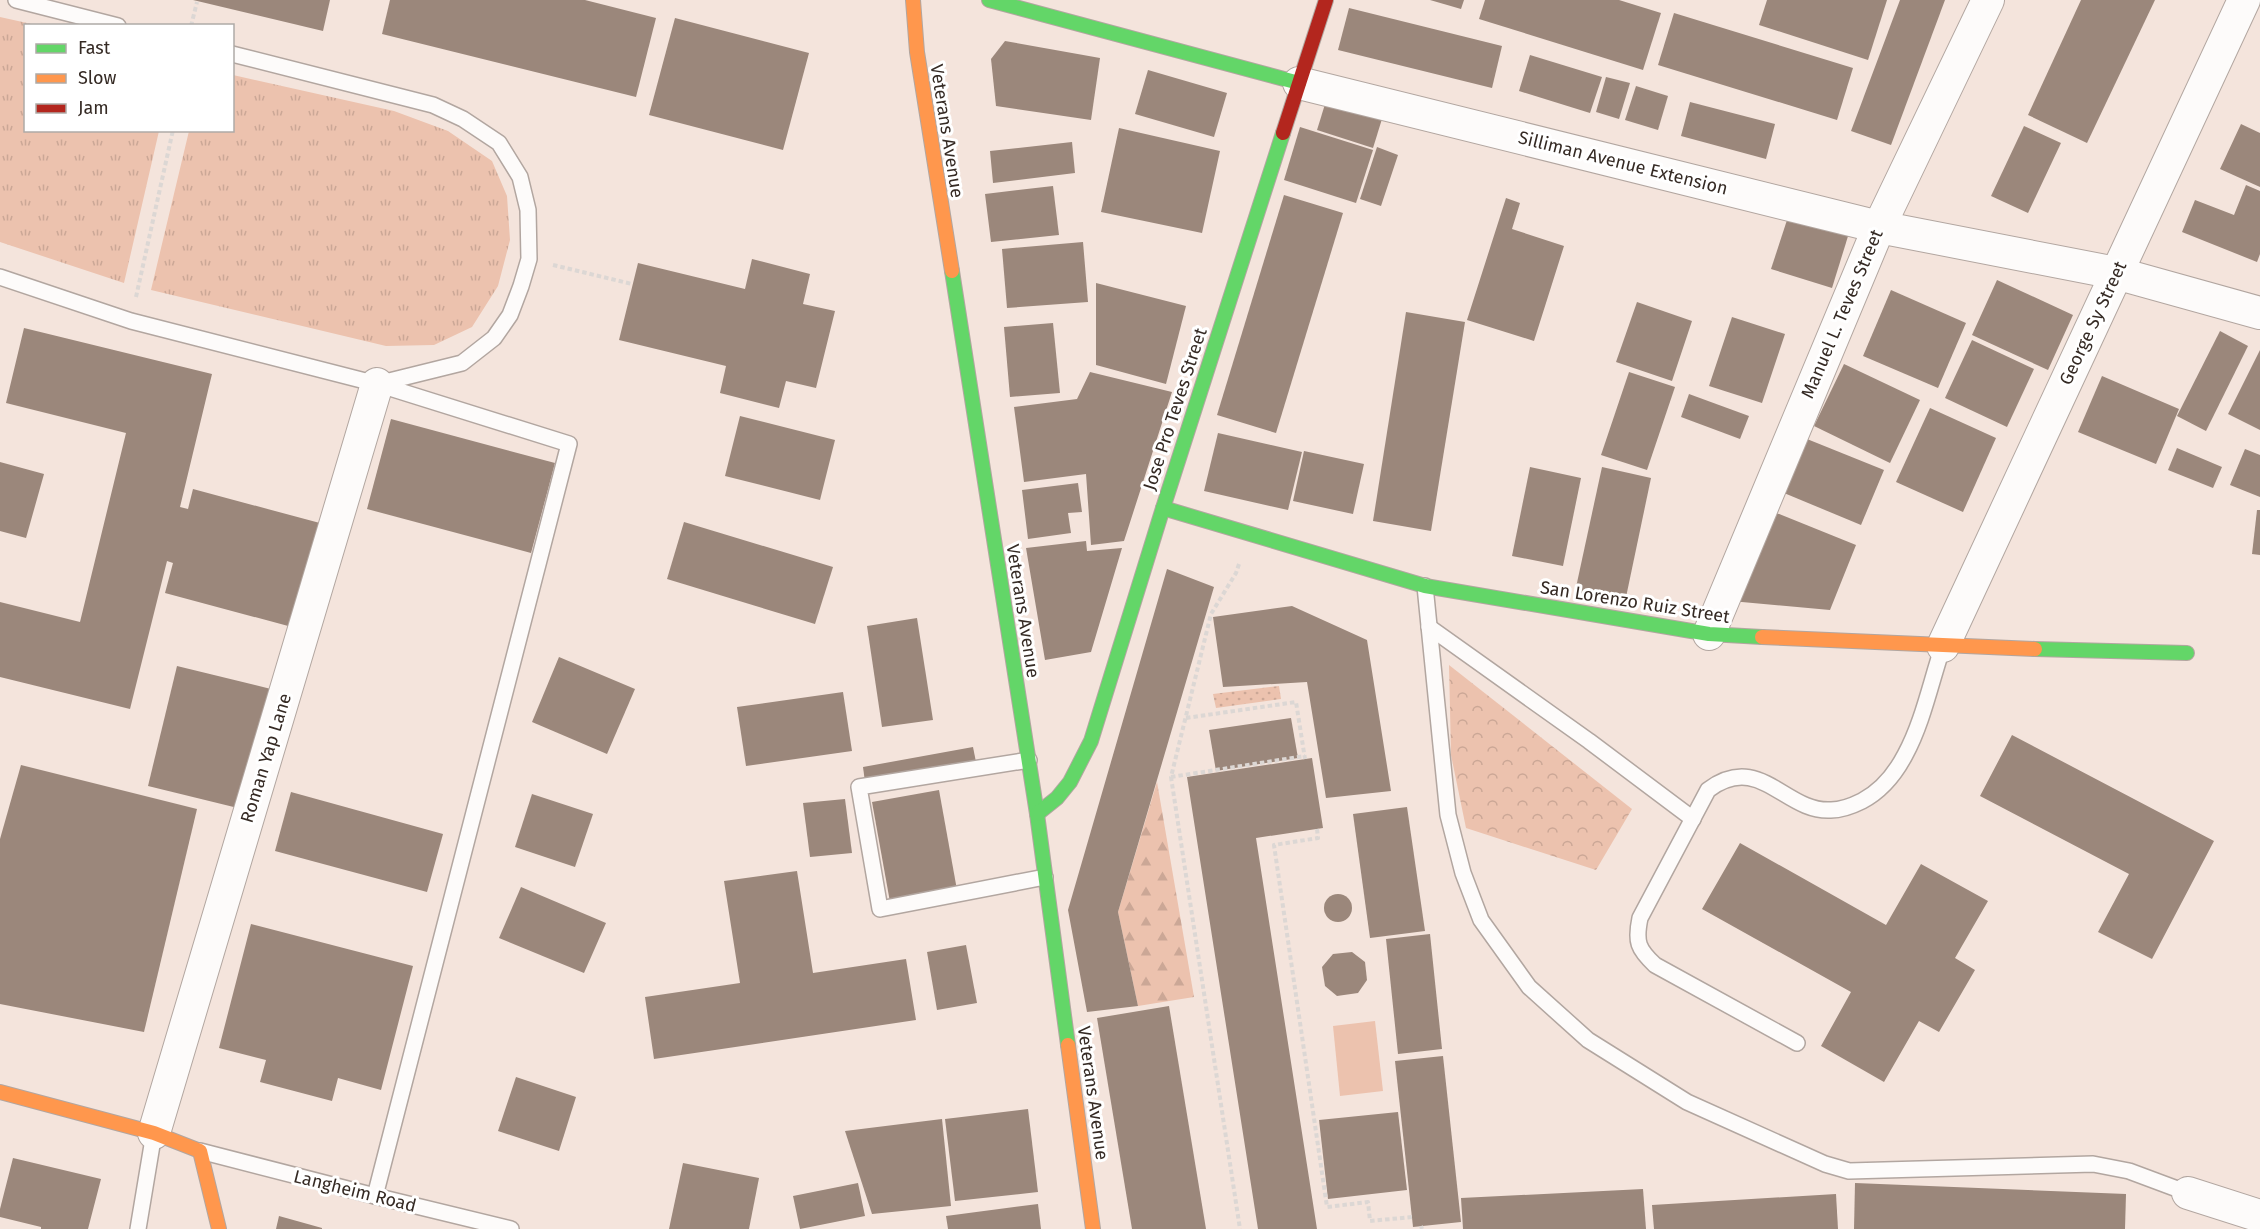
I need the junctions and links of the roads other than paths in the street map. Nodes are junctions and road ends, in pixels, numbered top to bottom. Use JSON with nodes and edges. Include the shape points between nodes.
{"nodes":[{"id":1,"x":16,"y":0,"type":"edge"},
{"id":2,"x":913,"y":0,"type":"edge"},
{"id":3,"x":989,"y":0,"type":"edge"},
{"id":4,"x":1326,"y":0,"type":"edge"},
{"id":5,"x":1988,"y":0,"type":"edge"},
{"id":6,"x":2244,"y":0,"type":"edge"},
{"id":7,"x":110,"y":24,"type":"edge"},
{"id":8,"x":234,"y":55,"type":"edge"},
{"id":9,"x":1299,"y":83,"type":"junction"},
{"id":10,"x":1879,"y":227,"type":"junction"},
{"id":11,"x":2116,"y":273,"type":"junction"},
{"id":12,"x":0,"y":277,"type":"edge"},
{"id":13,"x":2260,"y":313,"type":"edge"},
{"id":14,"x":377,"y":384,"type":"junction"},
{"id":15,"x":1163,"y":508,"type":"junction"},
{"id":16,"x":1425,"y":586,"type":"junction"},
{"id":17,"x":1429,"y":627,"type":"junction"},
{"id":18,"x":1709,"y":634,"type":"junction"},
{"id":19,"x":1942,"y":646,"type":"junction"},
{"id":20,"x":2187,"y":653,"type":"dead end"},
{"id":21,"x":1029,"y":760,"type":"junction"},
{"id":22,"x":1037,"y":814,"type":"junction"},
{"id":23,"x":1693,"y":819,"type":"junction"},
{"id":24,"x":1045,"y":877,"type":"junction"},
{"id":25,"x":1797,"y":1043,"type":"dead end"},
{"id":26,"x":0,"y":1092,"type":"edge"},
{"id":27,"x":154,"y":1132,"type":"junction"},
{"id":28,"x":200,"y":1151,"type":"junction"},
{"id":29,"x":2188,"y":1193,"type":"joint"},
{"id":30,"x":375,"y":1196,"type":"junction"},
{"id":31,"x":2260,"y":1216,"type":"edge"},
{"id":32,"x":138,"y":1229,"type":"edge"},
{"id":33,"x":219,"y":1229,"type":"edge"},
{"id":34,"x":511,"y":1229,"type":"edge"},
{"id":35,"x":1093,"y":1229,"type":"edge"}],
"edges":[{"from":1,"to":7,"type":"lane"},
{"from":2,"to":21,"type":"street","name":"Veterans Avenue","via":[[917,52]]},
{"from":3,"to":9,"type":"street","name":"Silliman Avenue Extension"},
{"from":4,"to":9,"type":"street","name":"Jose Pro Teves Street"},
{"from":5,"to":10,"type":"street","name":"Manuel L. Teves Street"},
{"from":6,"to":11,"type":"street","name":"George Sy Street"},
{"from":8,"to":14,"type":"lane","via":[[433,105],[464,119],[499,143],[519,177],[528,210],[529,259],[510,315],[494,338],[462,363]]},
{"from":9,"to":10,"type":"street","name":"Silliman Avenue Extension"},
{"from":9,"to":15,"type":"street","name":"Jose Pro Teves Street"},
{"from":10,"to":11,"type":"street","name":"Silliman Avenue Extension"},
{"from":10,"to":18,"type":"street","name":"Manuel L. Teves Street"},
{"from":11,"to":13,"type":"street","name":"Silliman Avenue Extension"},
{"from":11,"to":19,"type":"street","name":"George Sy Street"},
{"from":12,"to":14,"type":"lane","via":[[131,321]]},
{"from":14,"to":27,"type":"street","name":"Roman Yap Lane"},
{"from":14,"to":30,"type":"lane","via":[[569,444]]},
{"from":15,"to":16,"type":"street","name":"San Lorenzo Ruiz Street"},
{"from":15,"to":22,"type":"street","name":"Jose Pro Teves Street","via":[[1091,741],[1069,785],[1057,800]]},
{"from":16,"to":17,"type":"lane"},
{"from":16,"to":18,"type":"street","name":"San Lorenzo Ruiz Street"},
{"from":17,"to":23,"type":"lane"},
{"from":17,"to":29,"type":"lane","via":[[1448,816],[1466,882],[1481,920],[1529,987],[1588,1041],[1687,1102],[1849,1171],[2093,1164],[2129,1171]]},
{"from":18,"to":19,"type":"street","name":"San Lorenzo Ruiz Street"},
{"from":19,"to":20,"type":"street","name":"San Lorenzo Ruiz Street"},
{"from":19,"to":23,"type":"lane","via":[[1906,754],[1874,795],[1848,808],[1830,811],[1812,808],[1753,778],[1733,777],[1708,790]]},
{"from":21,"to":22,"type":"street","name":"Veterans Avenue"},
{"from":21,"to":24,"type":"lane","via":[[859,787],[880,909]]},
{"from":22,"to":24,"type":"street","name":"Veterans Avenue"},
{"from":23,"to":25,"type":"lane","via":[[1640,918],[1636,936],[1641,953],[1655,965]]},
{"from":24,"to":35,"type":"street","name":"Veterans Avenue"},
{"from":26,"to":27,"type":"street","name":"Langheim Road"},
{"from":27,"to":28,"type":"street","name":"Langheim Road"},
{"from":27,"to":32,"type":"lane"},
{"from":28,"to":30,"type":"lane","name":"Langheim Road"},
{"from":28,"to":33,"type":"street"},
{"from":29,"to":31,"type":"street"},
{"from":30,"to":34,"type":"lane","name":"Langheim Road"}]}
